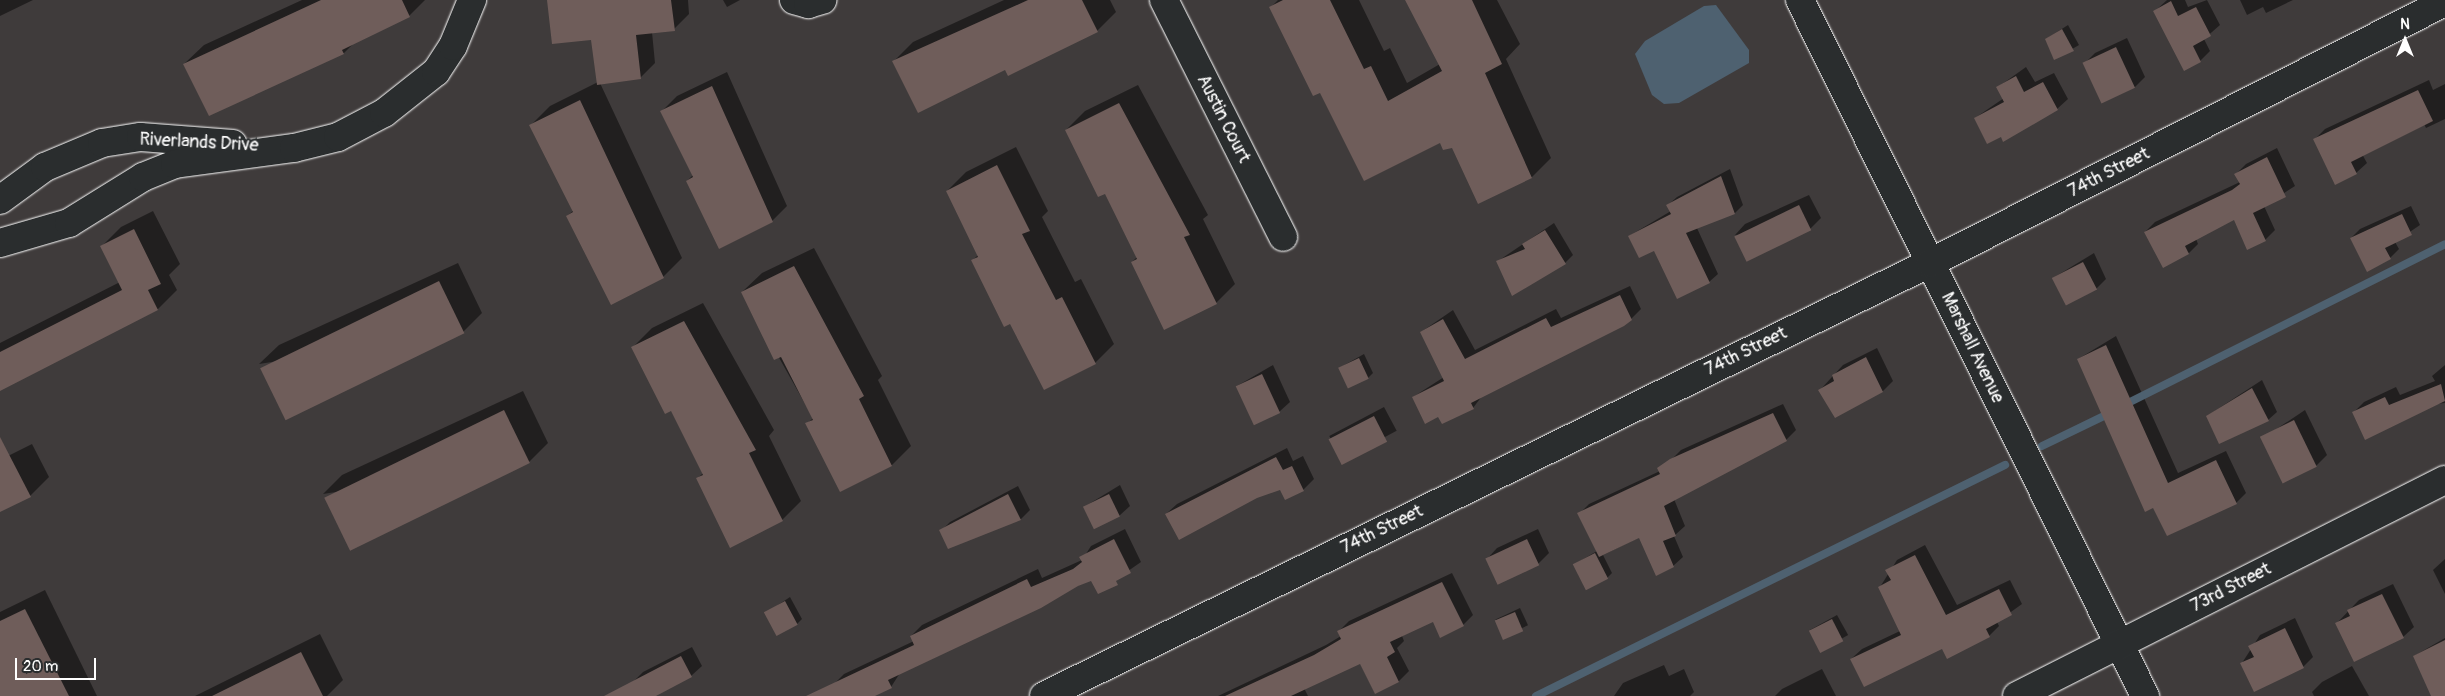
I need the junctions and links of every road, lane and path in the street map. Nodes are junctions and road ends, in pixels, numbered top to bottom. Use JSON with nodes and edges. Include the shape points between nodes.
{"nodes":[{"id":1,"x":472,"y":0,"type":"edge"},
{"id":2,"x":794,"y":0,"type":"edge"},
{"id":3,"x":822,"y":0,"type":"edge"},
{"id":4,"x":1164,"y":0,"type":"edge"},
{"id":5,"x":1800,"y":0,"type":"edge"},
{"id":6,"x":2445,"y":2,"type":"edge"},
{"id":7,"x":294,"y":148,"type":"junction"},
{"id":8,"x":0,"y":200,"type":"edge"},
{"id":9,"x":1283,"y":237,"type":"dead end"},
{"id":10,"x":0,"y":243,"type":"edge"},
{"id":11,"x":1930,"y":263,"type":"junction"},
{"id":12,"x":2445,"y":480,"type":"edge"},
{"id":13,"x":2119,"y":644,"type":"junction"},
{"id":14,"x":1044,"y":696,"type":"edge"},
{"id":15,"x":2017,"y":696,"type":"edge"},
{"id":16,"x":2145,"y":696,"type":"edge"}],
"edges":[{"from":1,"to":7,"type":"street","name":"Riverlands Drive","via":[[453,46],[415,92],[338,137]]},
{"from":2,"to":3,"type":"street","via":[[808,4]]},
{"from":4,"to":9,"type":"street","name":"Austin Court"},
{"from":5,"to":11,"type":"street","name":"Marshall Avenue"},
{"from":6,"to":11,"type":"street","name":"74th Street"},
{"from":7,"to":8,"type":"street","name":"Riverlands Drive","via":[[141,137],[102,144],[45,167]]},
{"from":7,"to":10,"type":"street","name":"Riverlands Drive","via":[[175,164],[143,177],[69,224]]},
{"from":11,"to":13,"type":"street","name":"Marshall Avenue"},
{"from":11,"to":14,"type":"street","name":"74th Street"},
{"from":12,"to":13,"type":"street","name":"73rd Street"},
{"from":13,"to":15,"type":"street","name":"73rd Street"},
{"from":13,"to":16,"type":"street","name":"Marshall Avenue"}]}
